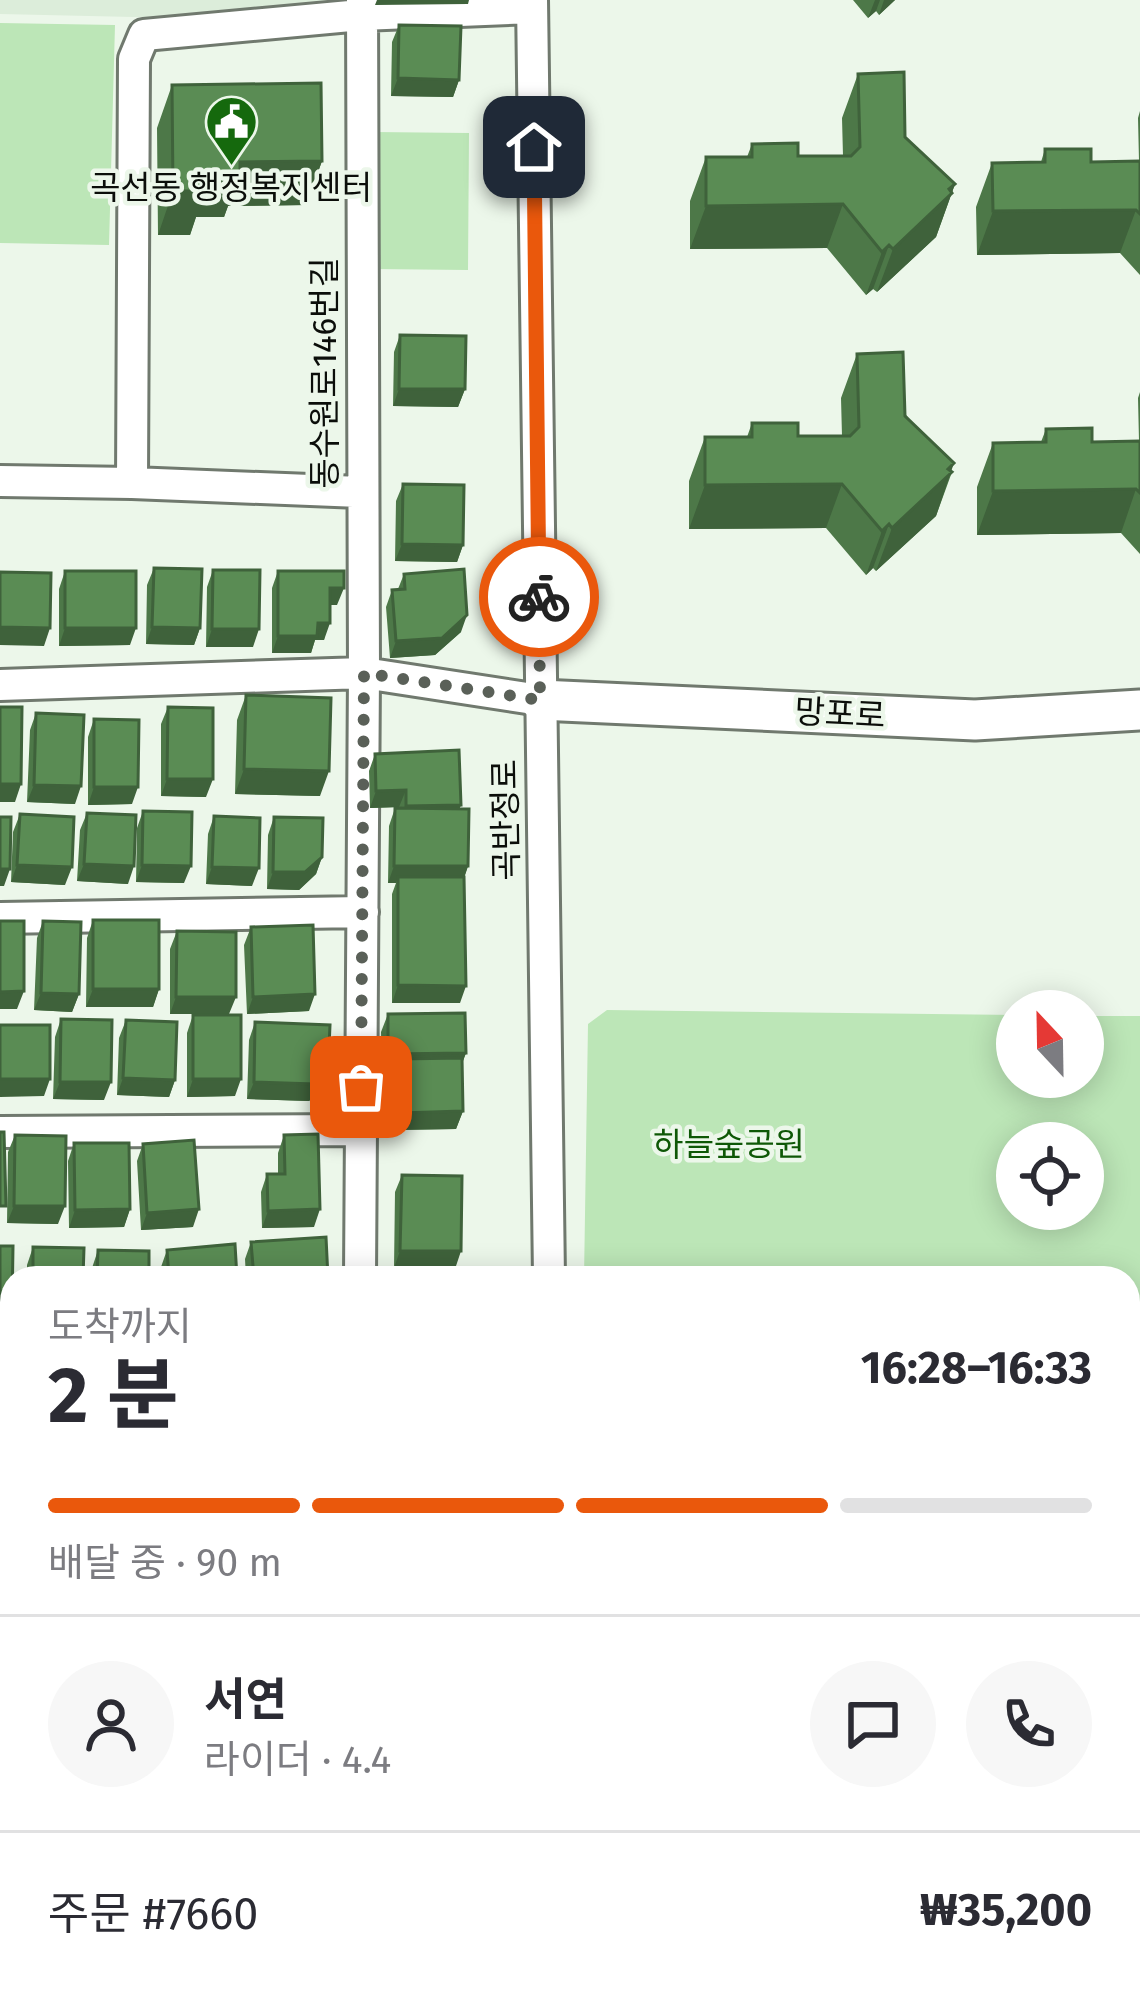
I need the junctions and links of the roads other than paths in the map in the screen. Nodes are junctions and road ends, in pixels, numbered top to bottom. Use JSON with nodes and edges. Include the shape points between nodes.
{"nodes":[{"id":1,"x":532,"y":4,"type":"edge"},
{"id":2,"x":362,"y":8,"type":"edge"},
{"id":3,"x":0,"y":481,"type":"edge"},
{"id":4,"x":132,"y":483,"type":"junction"},
{"id":5,"x":360,"y":492,"type":"junction"},
{"id":6,"x":364,"y":673,"type":"junction"},
{"id":7,"x":0,"y":685,"type":"edge"},
{"id":8,"x":540,"y":700,"type":"junction"},
{"id":9,"x":1140,"y":710,"type":"edge"},
{"id":10,"x":362,"y":912,"type":"junction"},
{"id":11,"x":0,"y":918,"type":"edge"},
{"id":12,"x":361,"y":1130,"type":"junction"},
{"id":13,"x":0,"y":1132,"type":"edge"},
{"id":14,"x":360,"y":1266,"type":"edge"},
{"id":15,"x":549,"y":1266,"type":"edge"}],
"edges":[{"from":1,"to":2,"type":"street"},
{"from":1,"to":8,"type":"street","name":"곡반정로"},
{"from":2,"to":4,"type":"street","via":[[144,35],[134,59]]},
{"from":2,"to":5,"type":"street","name":"동수원로146번길"},
{"from":3,"to":4,"type":"street"},
{"from":4,"to":5,"type":"street"},
{"from":5,"to":6,"type":"street","name":"동수원로146번길"},
{"from":6,"to":7,"type":"street"},
{"from":6,"to":8,"type":"street"},
{"from":6,"to":10,"type":"street","name":"동수원로146번길"},
{"from":8,"to":9,"type":"street","name":"망포로","via":[[975,720]]},
{"from":8,"to":15,"type":"street","name":"곡반정로"},
{"from":10,"to":11,"type":"street"},
{"from":10,"to":12,"type":"street","name":"동수원로146번길"},
{"from":12,"to":13,"type":"street"},
{"from":12,"to":14,"type":"street","name":"동수원로146번길"}]}
